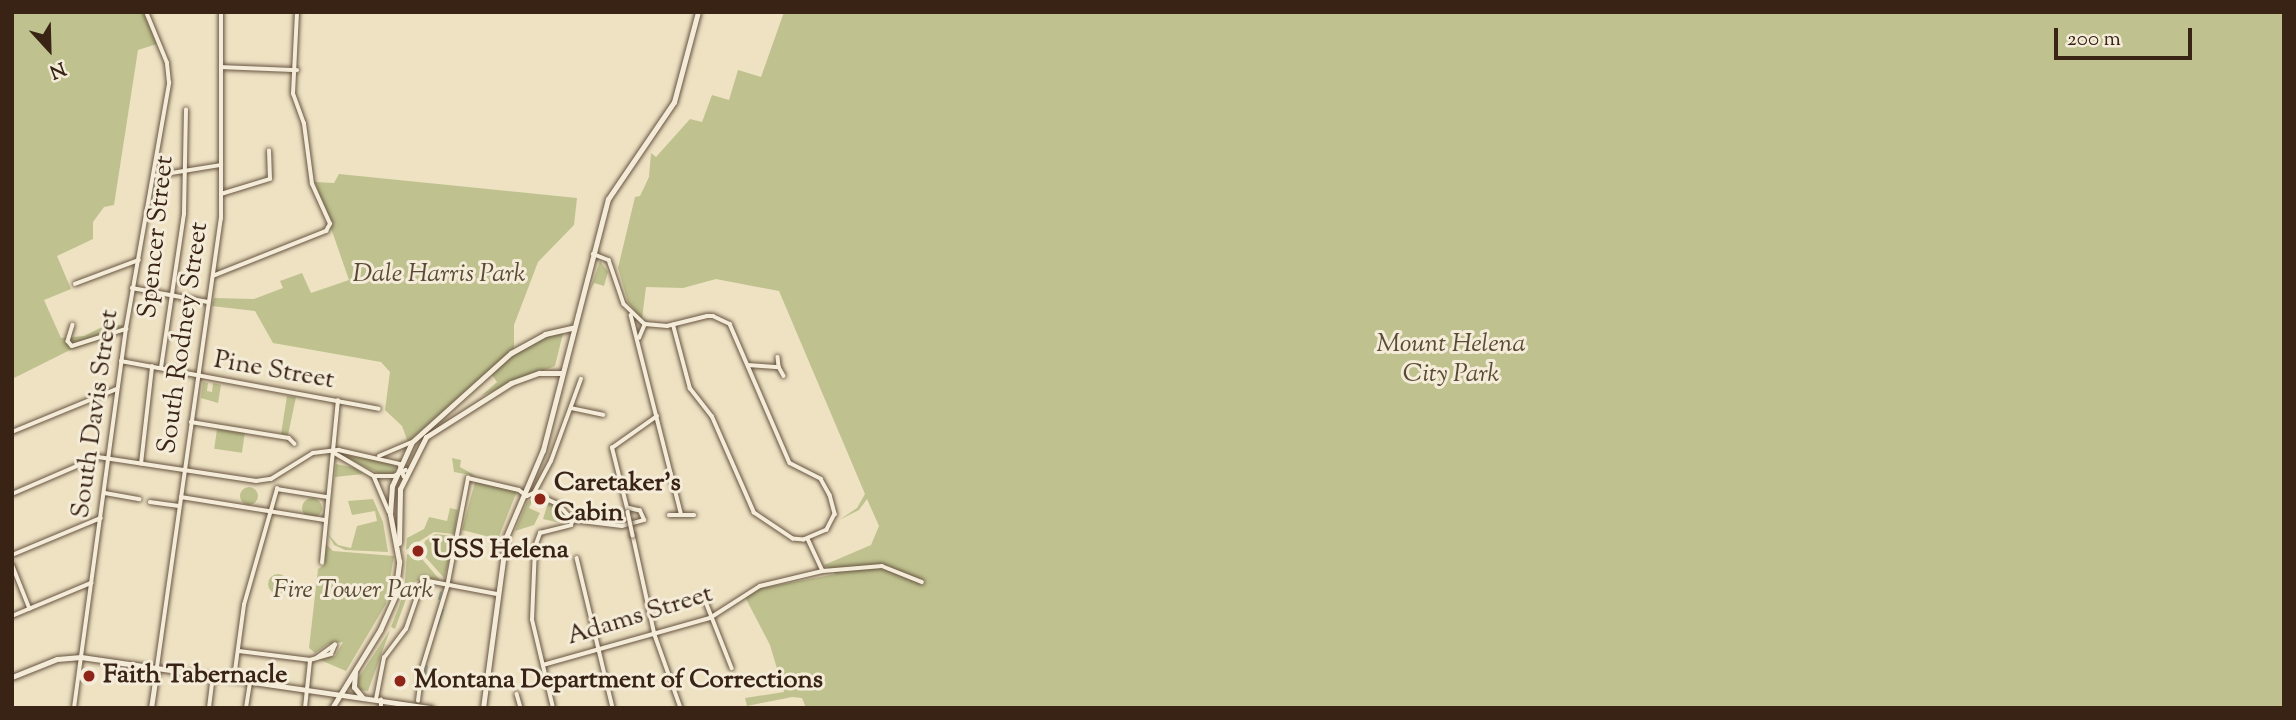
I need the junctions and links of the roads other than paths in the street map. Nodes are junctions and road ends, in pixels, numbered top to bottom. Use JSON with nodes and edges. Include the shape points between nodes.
{"nodes":[{"id":1,"x":146,"y":12,"type":"edge"},
{"id":2,"x":221,"y":12,"type":"edge"},
{"id":3,"x":297,"y":12,"type":"edge"},
{"id":4,"x":698,"y":12,"type":"edge"},
{"id":5,"x":221,"y":67,"type":"junction"},
{"id":6,"x":297,"y":70,"type":"junction"},
{"id":7,"x":186,"y":110,"type":"dead end"},
{"id":8,"x":268,"y":151,"type":"dead end"},
{"id":9,"x":221,"y":165,"type":"junction"},
{"id":10,"x":182,"y":172,"type":"junction"},
{"id":11,"x":153,"y":176,"type":"junction"},
{"id":12,"x":221,"y":194,"type":"junction"},
{"id":13,"x":593,"y":254,"type":"junction"},
{"id":14,"x":139,"y":260,"type":"junction"},
{"id":15,"x":213,"y":275,"type":"junction"},
{"id":16,"x":75,"y":284,"type":"dead end"},
{"id":17,"x":132,"y":288,"type":"junction"},
{"id":18,"x":172,"y":296,"type":"junction"},
{"id":19,"x":208,"y":302,"type":"junction"},
{"id":20,"x":630,"y":313,"type":"junction"},
{"id":21,"x":645,"y":324,"type":"junction"},
{"id":22,"x":72,"y":325,"type":"dead end"},
{"id":23,"x":673,"y":325,"type":"junction"},
{"id":24,"x":572,"y":328,"type":"junction"},
{"id":25,"x":126,"y":329,"type":"junction"},
{"id":26,"x":639,"y":344,"type":"junction"},
{"id":27,"x":778,"y":357,"type":"dead end"},
{"id":28,"x":121,"y":361,"type":"junction"},
{"id":29,"x":748,"y":365,"type":"junction"},
{"id":30,"x":152,"y":367,"type":"junction"},
{"id":31,"x":779,"y":367,"type":"junction"},
{"id":32,"x":161,"y":368,"type":"junction"},
{"id":33,"x":561,"y":373,"type":"junction"},
{"id":34,"x":784,"y":376,"type":"dead end"},
{"id":35,"x":197,"y":377,"type":"junction"},
{"id":36,"x":581,"y":379,"type":"dead end"},
{"id":37,"x":118,"y":389,"type":"junction"},
{"id":38,"x":338,"y":401,"type":"junction"},
{"id":39,"x":571,"y":408,"type":"junction"},
{"id":40,"x":379,"y":409,"type":"dead end"},
{"id":41,"x":603,"y":415,"type":"dead end"},
{"id":42,"x":658,"y":416,"type":"junction"},
{"id":43,"x":191,"y":422,"type":"junction"},
{"id":44,"x":12,"y":432,"type":"edge"},
{"id":45,"x":412,"y":442,"type":"junction"},
{"id":46,"x":295,"y":444,"type":"dead end"},
{"id":47,"x":333,"y":452,"type":"junction"},
{"id":48,"x":376,"y":456,"type":"junction"},
{"id":49,"x":110,"y":457,"type":"junction"},
{"id":50,"x":141,"y":464,"type":"junction"},
{"id":51,"x":400,"y":464,"type":"junction"},
{"id":52,"x":183,"y":473,"type":"junction"},
{"id":53,"x":404,"y":473,"type":"junction"},
{"id":54,"x":374,"y":475,"type":"junction"},
{"id":55,"x":394,"y":476,"type":"junction"},
{"id":56,"x":105,"y":493,"type":"junction"},
{"id":57,"x":12,"y":494,"type":"edge"},
{"id":58,"x":523,"y":494,"type":"junction"},
{"id":59,"x":536,"y":494,"type":"junction"},
{"id":60,"x":181,"y":497,"type":"junction"},
{"id":61,"x":327,"y":497,"type":"junction"},
{"id":62,"x":139,"y":499,"type":"dead end"},
{"id":63,"x":150,"y":502,"type":"dead end"},
{"id":64,"x":179,"y":506,"type":"junction"},
{"id":65,"x":627,"y":510,"type":"junction"},
{"id":66,"x":273,"y":511,"type":"junction"},
{"id":67,"x":681,"y":513,"type":"junction"},
{"id":68,"x":390,"y":514,"type":"junction"},
{"id":69,"x":669,"y":515,"type":"dead end"},
{"id":70,"x":694,"y":515,"type":"dead end"},
{"id":71,"x":101,"y":518,"type":"junction"},
{"id":72,"x":324,"y":520,"type":"junction"},
{"id":73,"x":573,"y":520,"type":"junction"},
{"id":74,"x":808,"y":539,"type":"junction"},
{"id":75,"x":399,"y":550,"type":"junction"},
{"id":76,"x":12,"y":555,"type":"edge"},
{"id":77,"x":577,"y":558,"type":"dead end"},
{"id":78,"x":322,"y":563,"type":"dead end"},
{"id":79,"x":12,"y":564,"type":"edge"},
{"id":80,"x":823,"y":571,"type":"junction"},
{"id":81,"x":922,"y":582,"type":"dead end"},
{"id":82,"x":91,"y":583,"type":"junction"},
{"id":83,"x":497,"y":594,"type":"junction"},
{"id":84,"x":706,"y":602,"type":"dead end"},
{"id":85,"x":30,"y":609,"type":"junction"},
{"id":86,"x":12,"y":617,"type":"edge"},
{"id":87,"x":710,"y":618,"type":"junction"},
{"id":88,"x":655,"y":635,"type":"junction"},
{"id":89,"x":239,"y":651,"type":"junction"},
{"id":90,"x":600,"y":651,"type":"junction"},
{"id":91,"x":81,"y":657,"type":"junction"},
{"id":92,"x":317,"y":658,"type":"junction"},
{"id":93,"x":310,"y":660,"type":"junction"},
{"id":94,"x":543,"y":665,"type":"junction"},
{"id":95,"x":157,"y":668,"type":"junction"},
{"id":96,"x":732,"y":668,"type":"dead end"},
{"id":97,"x":355,"y":671,"type":"junction"},
{"id":98,"x":213,"y":676,"type":"junction"},
{"id":99,"x":12,"y":677,"type":"edge"},
{"id":100,"x":234,"y":678,"type":"junction"},
{"id":101,"x":250,"y":681,"type":"junction"},
{"id":102,"x":307,"y":691,"type":"junction"},
{"id":103,"x":517,"y":694,"type":"dead end"},
{"id":104,"x":340,"y":695,"type":"junction"},
{"id":105,"x":362,"y":697,"type":"junction"},
{"id":106,"x":378,"y":700,"type":"junction"},
{"id":107,"x":421,"y":705,"type":"edge"},
{"id":108,"x":74,"y":708,"type":"edge"},
{"id":109,"x":151,"y":708,"type":"edge"},
{"id":110,"x":209,"y":708,"type":"edge"},
{"id":111,"x":246,"y":708,"type":"edge"},
{"id":112,"x":305,"y":708,"type":"edge"},
{"id":113,"x":332,"y":708,"type":"edge"},
{"id":114,"x":381,"y":708,"type":"edge"},
{"id":115,"x":431,"y":708,"type":"edge"},
{"id":116,"x":483,"y":708,"type":"edge"},
{"id":117,"x":521,"y":708,"type":"edge"},
{"id":118,"x":553,"y":708,"type":"edge"},
{"id":119,"x":613,"y":708,"type":"edge"},
{"id":120,"x":681,"y":708,"type":"edge"}],
"edges":[{"from":1,"to":11,"type":"street","name":"South Davis Street","via":[[169,74]]},
{"from":2,"to":5,"type":"street","name":"South Rodney Street"},
{"from":3,"to":6,"type":"street"},
{"from":4,"to":13,"type":"street","via":[[674,102],[614,186]]},
{"from":5,"to":6,"type":"street"},
{"from":5,"to":9,"type":"street","name":"South Rodney Street"},
{"from":6,"to":15,"type":"street","via":[[293,93],[304,124],[312,184],[327,219],[326,230]]},
{"from":7,"to":10,"type":"street","name":"Spencer Street"},
{"from":8,"to":12,"type":"street","via":[[271,179]]},
{"from":9,"to":10,"type":"street"},
{"from":9,"to":12,"type":"street","name":"South Rodney Street"},
{"from":10,"to":11,"type":"street"},
{"from":10,"to":18,"type":"street","name":"Spencer Street","via":[[184,214]]},
{"from":11,"to":14,"type":"street","name":"South Davis Street"},
{"from":12,"to":15,"type":"street","name":"South Rodney Street"},
{"from":13,"to":20,"type":"street","via":[[609,260]]},
{"from":13,"to":24,"type":"street"},
{"from":14,"to":16,"type":"street"},
{"from":14,"to":17,"type":"street","name":"South Davis Street"},
{"from":15,"to":19,"type":"street","name":"South Rodney Street"},
{"from":17,"to":18,"type":"street"},
{"from":17,"to":25,"type":"street","name":"South Davis Street"},
{"from":18,"to":19,"type":"street"},
{"from":18,"to":32,"type":"street","name":"Spencer Street"},
{"from":19,"to":35,"type":"street","name":"South Rodney Street"},
{"from":20,"to":21,"type":"street"},
{"from":20,"to":26,"type":"street"},
{"from":21,"to":23,"type":"street"},
{"from":21,"to":26,"type":"street"},
{"from":22,"to":25,"type":"street","via":[[68,341],[72,346]]},
{"from":23,"to":29,"type":"street","via":[[707,316],[723,318]]},
{"from":23,"to":74,"type":"street","via":[[690,389],[712,417],[754,513],[793,539]]},
{"from":24,"to":33,"type":"street"},
{"from":24,"to":45,"type":"street","via":[[545,334],[511,353]]},
{"from":25,"to":28,"type":"street","name":"South Davis Street"},
{"from":26,"to":42,"type":"street"},
{"from":27,"to":31,"type":"street"},
{"from":28,"to":30,"type":"street","name":"Pine Street"},
{"from":28,"to":37,"type":"street","name":"South Davis Street"},
{"from":29,"to":31,"type":"street"},
{"from":29,"to":74,"type":"street","via":[[790,463],[821,479],[832,500],[833,521]]},
{"from":30,"to":32,"type":"street","name":"Pine Street"},
{"from":30,"to":50,"type":"street"},
{"from":31,"to":34,"type":"street"},
{"from":32,"to":35,"type":"street","name":"Pine Street"},
{"from":33,"to":53,"type":"street","via":[[539,373],[512,383],[458,412],[426,437]]},
{"from":33,"to":58,"type":"street","via":[[543,450]]},
{"from":35,"to":38,"type":"street","name":"Pine Street"},
{"from":35,"to":43,"type":"street","name":"South Rodney Street"},
{"from":36,"to":39,"type":"street"},
{"from":37,"to":44,"type":"street"},
{"from":37,"to":49,"type":"street","name":"South Davis Street"},
{"from":38,"to":40,"type":"street","name":"Pine Street"},
{"from":38,"to":47,"type":"street"},
{"from":39,"to":41,"type":"street"},
{"from":39,"to":59,"type":"street"},
{"from":42,"to":65,"type":"street","via":[[613,444]]},
{"from":42,"to":67,"type":"street"},
{"from":43,"to":46,"type":"street","via":[[289,438]]},
{"from":43,"to":52,"type":"street","name":"South Rodney Street"},
{"from":45,"to":48,"type":"street"},
{"from":45,"to":51,"type":"street"},
{"from":47,"to":48,"type":"street"},
{"from":47,"to":52,"type":"street","via":[[313,453],[275,477],[250,481]]},
{"from":47,"to":54,"type":"street"},
{"from":47,"to":61,"type":"street"},
{"from":48,"to":51,"type":"street"},
{"from":49,"to":50,"type":"street"},
{"from":49,"to":56,"type":"street","name":"South Davis Street"},
{"from":49,"to":57,"type":"street","via":[[97,457]]},
{"from":50,"to":52,"type":"street"},
{"from":51,"to":53,"type":"street"},
{"from":51,"to":55,"type":"street"},
{"from":52,"to":60,"type":"street","name":"South Rodney Street"},
{"from":53,"to":55,"type":"street"},
{"from":53,"to":75,"type":"street","via":[[397,504]]},
{"from":54,"to":55,"type":"street"},
{"from":54,"to":68,"type":"street"},
{"from":55,"to":68,"type":"street"},
{"from":56,"to":62,"type":"street"},
{"from":56,"to":71,"type":"street","name":"South Davis Street"},
{"from":58,"to":59,"type":"street"},
{"from":58,"to":83,"type":"street","via":[[506,537]]},
{"from":58,"to":107,"type":"street","via":[[468,478],[447,585],[422,670]]},
{"from":59,"to":73,"type":"street","via":[[558,504]]},
{"from":60,"to":64,"type":"street","name":"South Rodney Street"},
{"from":60,"to":66,"type":"street"},
{"from":61,"to":66,"type":"street","via":[[280,488]]},
{"from":61,"to":72,"type":"street"},
{"from":63,"to":64,"type":"street"},
{"from":64,"to":95,"type":"street","name":"South Rodney Street"},
{"from":65,"to":73,"type":"street","via":[[640,511],[643,520],[622,526]]},
{"from":65,"to":88,"type":"street","bridge":true},
{"from":66,"to":72,"type":"street"},
{"from":66,"to":89,"type":"street","via":[[244,605]]},
{"from":67,"to":69,"type":"street"},
{"from":67,"to":70,"type":"street"},
{"from":68,"to":75,"type":"street"},
{"from":71,"to":76,"type":"street"},
{"from":71,"to":82,"type":"street","name":"South Davis Street"},
{"from":72,"to":78,"type":"street"},
{"from":73,"to":94,"type":"street","via":[[537,537],[532,607]]},
{"from":74,"to":80,"type":"street"},
{"from":75,"to":97,"type":"street","via":[[391,610]]},
{"from":77,"to":90,"type":"street"},
{"from":79,"to":85,"type":"street"},
{"from":80,"to":81,"type":"street","name":"Adams Street","via":[[882,566]]},
{"from":80,"to":87,"type":"street","name":"Adams Street","via":[[760,586]]},
{"from":82,"to":85,"type":"street"},
{"from":82,"to":91,"type":"street","name":"South Davis Street"},
{"from":83,"to":106,"type":"street","via":[[423,580],[406,629],[384,657]]},
{"from":83,"to":116,"type":"street"},
{"from":84,"to":87,"type":"street"},
{"from":85,"to":86,"type":"street"},
{"from":87,"to":88,"type":"street","name":"Adams Street"},
{"from":87,"to":96,"type":"street"},
{"from":88,"to":90,"type":"street","name":"Adams Street"},
{"from":88,"to":120,"type":"street"},
{"from":89,"to":93,"type":"street"},
{"from":89,"to":100,"type":"street"},
{"from":90,"to":94,"type":"street","name":"Adams Street"},
{"from":90,"to":119,"type":"street"},
{"from":91,"to":95,"type":"street"},
{"from":91,"to":99,"type":"street","via":[[57,659]]},
{"from":91,"to":108,"type":"street","name":"South Davis Street"},
{"from":92,"to":92,"type":"street","via":[[335,651],[335,645],[327,647]]},
{"from":92,"to":93,"type":"street"},
{"from":93,"to":102,"type":"street"},
{"from":94,"to":118,"type":"street"},
{"from":95,"to":98,"type":"street"},
{"from":95,"to":109,"type":"street"},
{"from":97,"to":104,"type":"street"},
{"from":97,"to":105,"type":"street","via":[[354,687]]},
{"from":98,"to":100,"type":"street"},
{"from":98,"to":110,"type":"street"},
{"from":100,"to":101,"type":"street"},
{"from":101,"to":102,"type":"street"},
{"from":101,"to":111,"type":"street"},
{"from":102,"to":104,"type":"street"},
{"from":102,"to":112,"type":"street"},
{"from":103,"to":117,"type":"street"},
{"from":104,"to":105,"type":"street"},
{"from":104,"to":113,"type":"street"},
{"from":105,"to":106,"type":"street"},
{"from":106,"to":107,"type":"street"},
{"from":106,"to":114,"type":"street"},
{"from":107,"to":115,"type":"street"}]}
